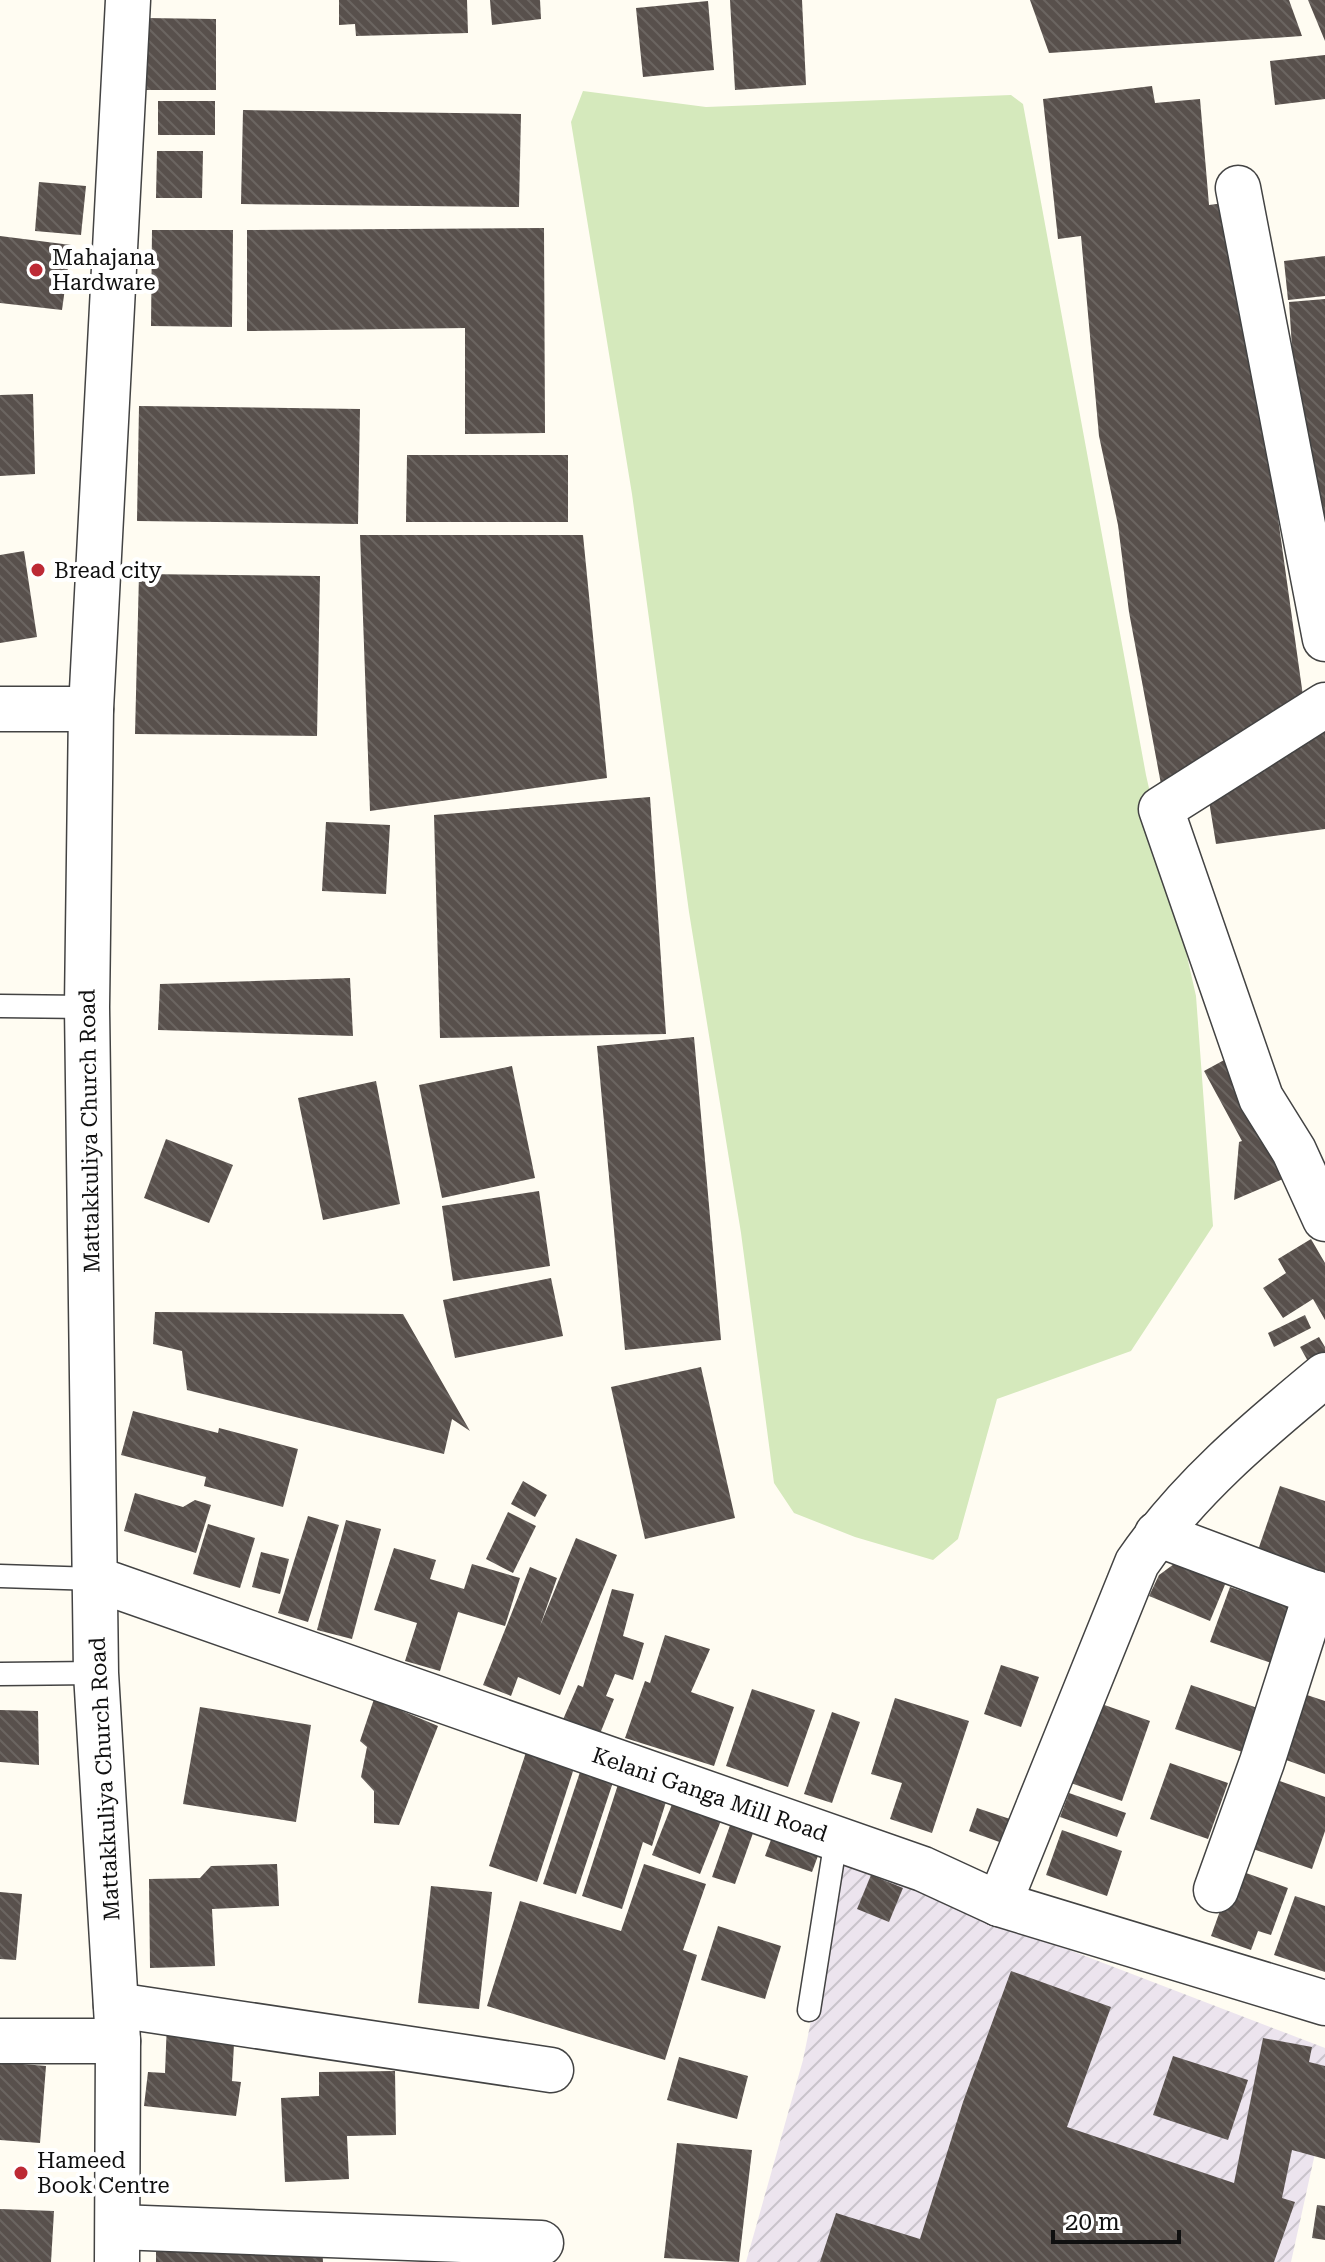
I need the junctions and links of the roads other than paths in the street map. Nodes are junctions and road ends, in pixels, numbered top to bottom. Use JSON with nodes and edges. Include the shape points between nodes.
{"nodes":[{"id":1,"x":128,"y":0,"type":"edge"},
{"id":2,"x":1238,"y":188,"type":"dead end"},
{"id":3,"x":1325,"y":639,"type":"edge"},
{"id":4,"x":1325,"y":705,"type":"edge"},
{"id":5,"x":0,"y":709,"type":"edge"},
{"id":6,"x":91,"y":709,"type":"junction"},
{"id":7,"x":0,"y":1006,"type":"edge"},
{"id":8,"x":87,"y":1007,"type":"junction"},
{"id":9,"x":1325,"y":1219,"type":"edge"},
{"id":10,"x":1325,"y":1375,"type":"edge"},
{"id":11,"x":1157,"y":1534,"type":"junction"},
{"id":12,"x":0,"y":1576,"type":"edge"},
{"id":13,"x":96,"y":1579,"type":"junction"},
{"id":14,"x":1320,"y":1595,"type":"edge"},
{"id":15,"x":96,"y":1673,"type":"junction"},
{"id":16,"x":0,"y":1674,"type":"edge"},
{"id":17,"x":836,"y":1839,"type":"junction"},
{"id":18,"x":1216,"y":1890,"type":"dead end"},
{"id":19,"x":999,"y":1904,"type":"junction"},
{"id":20,"x":1325,"y":2003,"type":"edge"},
{"id":21,"x":809,"y":2010,"type":"dead end"},
{"id":22,"x":117,"y":2023,"type":"junction"},
{"id":23,"x":0,"y":2041,"type":"edge"},
{"id":24,"x":551,"y":2070,"type":"dead end"},
{"id":25,"x":541,"y":2243,"type":"dead end"},
{"id":26,"x":118,"y":2245,"type":"edge"}],
"edges":[{"from":1,"to":6,"type":"street","name":"Mattakkuliya Church Road"},
{"from":2,"to":3,"type":"street"},
{"from":4,"to":9,"type":"street","via":[[1161,809],[1261,1098],[1294,1151]]},
{"from":5,"to":6,"type":"street"},
{"from":6,"to":8,"type":"street","name":"Mattakkuliya Church Road"},
{"from":7,"to":8,"type":"lane"},
{"from":8,"to":13,"type":"street","name":"Mattakkuliya Church Road"},
{"from":10,"to":11,"type":"street","via":[[1209,1475]]},
{"from":11,"to":14,"type":"street"},
{"from":11,"to":19,"type":"street","via":[[1137,1563]]},
{"from":12,"to":13,"type":"lane"},
{"from":13,"to":15,"type":"street","name":"Mattakkuliya Church Road"},
{"from":13,"to":17,"type":"street","name":"Kelani Ganga Mill Road"},
{"from":14,"to":18,"type":"street"},
{"from":15,"to":16,"type":"lane"},
{"from":15,"to":22,"type":"street","name":"Mattakkuliya Church Road"},
{"from":17,"to":19,"type":"street","name":"Kelani Ganga Mill Road","via":[[923,1869]]},
{"from":17,"to":21,"type":"lane"},
{"from":19,"to":20,"type":"street","name":"Kelani Ganga Mill Road"},
{"from":22,"to":23,"type":"street"},
{"from":22,"to":24,"type":"street"},
{"from":22,"to":26,"type":"street","name":"Mattakkuliya Church Road"},
{"from":25,"to":26,"type":"street"}]}
